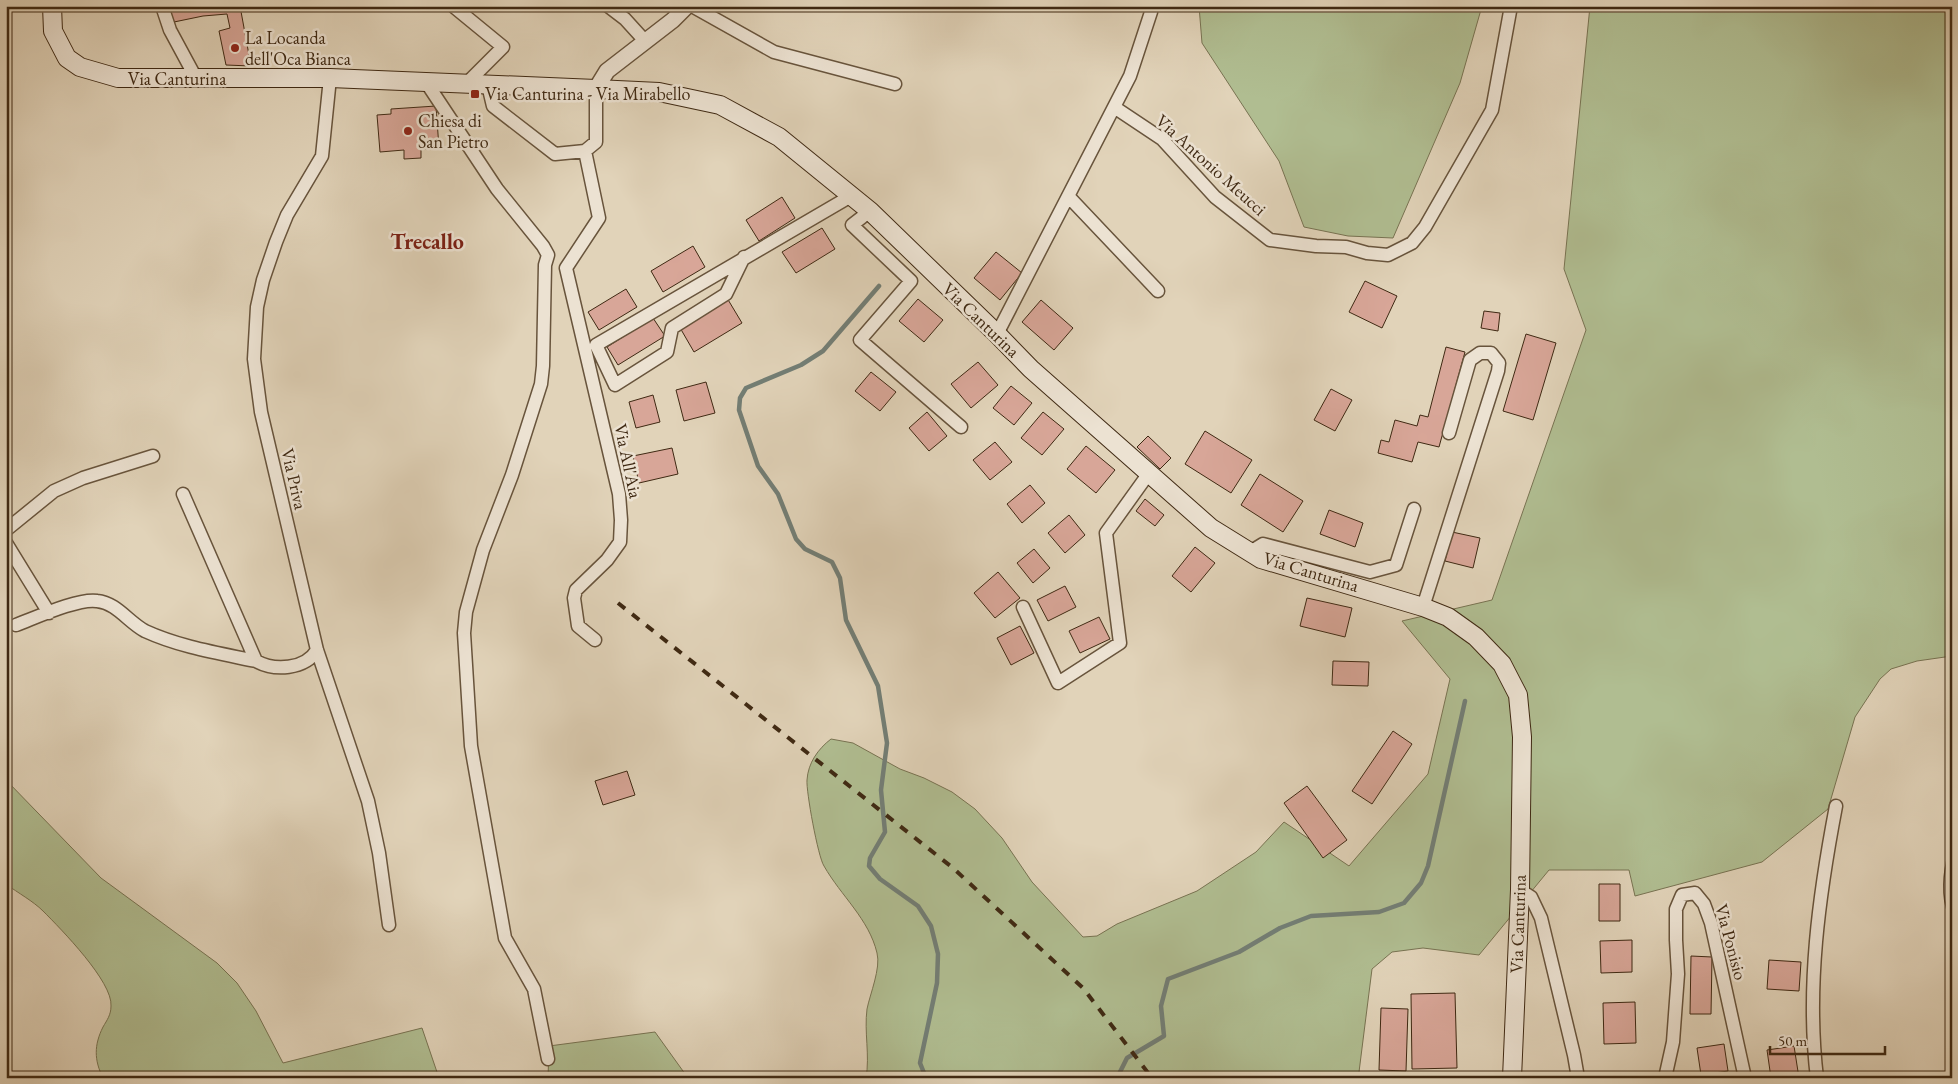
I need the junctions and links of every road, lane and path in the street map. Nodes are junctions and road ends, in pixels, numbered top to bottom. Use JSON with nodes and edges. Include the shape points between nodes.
{"nodes":[{"id":1,"x":52,"y":6,"type":"edge"},
{"id":2,"x":162,"y":6,"type":"edge"},
{"id":3,"x":452,"y":6,"type":"edge"},
{"id":4,"x":608,"y":6,"type":"edge"},
{"id":5,"x":686,"y":6,"type":"edge"},
{"id":6,"x":692,"y":6,"type":"edge"},
{"id":7,"x":1510,"y":6,"type":"edge"},
{"id":8,"x":1151,"y":12,"type":"dead end"},
{"id":9,"x":645,"y":42,"type":"junction"},
{"id":10,"x":330,"y":78,"type":"junction"},
{"id":11,"x":198,"y":80,"type":"junction"},
{"id":12,"x":426,"y":82,"type":"junction"},
{"id":13,"x":466,"y":84,"type":"junction"},
{"id":14,"x":895,"y":84,"type":"dead end"},
{"id":15,"x":488,"y":85,"type":"junction"},
{"id":16,"x":596,"y":89,"type":"junction"},
{"id":17,"x":1114,"y":107,"type":"junction"},
{"id":18,"x":585,"y":151,"type":"junction"},
{"id":19,"x":851,"y":196,"type":"junction"},
{"id":20,"x":1068,"y":196,"type":"junction"},
{"id":21,"x":870,"y":212,"type":"junction"},
{"id":22,"x":744,"y":257,"type":"junction"},
{"id":23,"x":1158,"y":291,"type":"dead end"},
{"id":24,"x":997,"y":334,"type":"junction"},
{"id":25,"x":962,"y":427,"type":"dead end"},
{"id":26,"x":1449,"y":433,"type":"dead end"},
{"id":27,"x":153,"y":456,"type":"dead end"},
{"id":28,"x":1149,"y":473,"type":"junction"},
{"id":29,"x":183,"y":494,"type":"dead end"},
{"id":30,"x":1414,"y":509,"type":"dead end"},
{"id":31,"x":6,"y":530,"type":"edge"},
{"id":32,"x":6,"y":543,"type":"edge"},
{"id":33,"x":1250,"y":552,"type":"junction"},
{"id":34,"x":1423,"y":606,"type":"junction"},
{"id":35,"x":1023,"y":607,"type":"dead end"},
{"id":36,"x":49,"y":613,"type":"junction"},
{"id":37,"x":16,"y":625,"type":"dead end"},
{"id":38,"x":595,"y":640,"type":"dead end"},
{"id":39,"x":317,"y":650,"type":"junction"},
{"id":40,"x":256,"y":661,"type":"junction"},
{"id":41,"x":1836,"y":806,"type":"dead end"},
{"id":42,"x":1952,"y":856,"type":"edge"},
{"id":43,"x":1520,"y":890,"type":"junction"},
{"id":44,"x":1952,"y":913,"type":"edge"},
{"id":45,"x":389,"y":925,"type":"dead end"},
{"id":46,"x":548,"y":1059,"type":"dead end"},
{"id":47,"x":1512,"y":1078,"type":"edge"},
{"id":48,"x":1578,"y":1078,"type":"edge"},
{"id":49,"x":1666,"y":1078,"type":"edge"},
{"id":50,"x":1745,"y":1078,"type":"edge"},
{"id":51,"x":1817,"y":1078,"type":"edge"}],
"edges":[{"from":1,"to":11,"type":"main road","name":"Via Canturina","via":[[53,30],[68,58],[80,67],[118,78]]},
{"from":2,"to":11,"type":"street","via":[[170,30]]},
{"from":3,"to":13,"type":"street","via":[[503,47]]},
{"from":4,"to":9,"type":"street","via":[[626,18]]},
{"from":5,"to":9,"type":"street"},
{"from":6,"to":14,"type":"street","via":[[774,52]]},
{"from":7,"to":17,"type":"street","name":"Via Antonio Meucci","via":[[1492,110],[1425,227],[1412,243],[1388,255],[1346,247],[1270,240],[1215,197],[1162,139]]},
{"from":8,"to":17,"type":"street","via":[[1130,76]]},
{"from":9,"to":16,"type":"street","via":[[607,70]]},
{"from":10,"to":11,"type":"main road","name":"Via Canturina"},
{"from":10,"to":12,"type":"main road","name":"Via Canturina"},
{"from":10,"to":39,"type":"street","name":"Via Priva","via":[[322,156],[287,214],[271,257],[257,307],[254,359],[261,412]]},
{"from":12,"to":13,"type":"main road","name":"Via Canturina"},
{"from":12,"to":46,"type":"street","via":[[497,189],[548,255],[541,384],[483,550],[466,612],[464,633],[471,746],[506,938],[534,989]]},
{"from":13,"to":15,"type":"main road","name":"Via Canturina"},
{"from":15,"to":16,"type":"main road","name":"Via Canturina"},
{"from":15,"to":18,"type":"street","via":[[493,106],[555,154]]},
{"from":16,"to":18,"type":"street","via":[[596,142]]},
{"from":16,"to":19,"type":"main road","name":"Via Canturina","via":[[659,92],[720,106],[779,137]]},
{"from":17,"to":20,"type":"street"},
{"from":18,"to":38,"type":"street","name":"Via All'Aia","via":[[598,218],[566,268],[619,494],[621,520],[620,542],[607,560],[576,590],[574,598],[578,626]]},
{"from":19,"to":21,"type":"main road","name":"Via Canturina"},
{"from":19,"to":22,"type":"street"},
{"from":20,"to":23,"type":"street"},
{"from":20,"to":24,"type":"street"},
{"from":21,"to":24,"type":"main road","name":"Via Canturina"},
{"from":21,"to":25,"type":"street","via":[[852,225],[911,280],[860,340]]},
{"from":22,"to":22,"type":"street","via":[[596,345],[615,384],[667,352],[672,328],[726,294]]},
{"from":24,"to":28,"type":"main road","name":"Via Canturina","via":[[1031,369]]},
{"from":26,"to":34,"type":"street","via":[[1470,360],[1480,353],[1491,354],[1499,363],[1498,371]]},
{"from":27,"to":31,"type":"street","via":[[83,478],[54,491]]},
{"from":28,"to":33,"type":"main road","name":"Via Canturina","via":[[1211,528]]},
{"from":28,"to":35,"type":"street","via":[[1106,533],[1120,643],[1058,684]]},
{"from":29,"to":40,"type":"street"},
{"from":30,"to":33,"type":"street","via":[[1396,565],[1370,572],[1263,544]]},
{"from":32,"to":36,"type":"street"},
{"from":33,"to":34,"type":"main road","name":"Via Canturina","via":[[1261,559]]},
{"from":34,"to":43,"type":"main road","name":"Via Canturina","via":[[1448,617],[1476,637],[1502,664],[1518,696],[1522,736]]},
{"from":36,"to":37,"type":"street"},
{"from":36,"to":40,"type":"street","via":[[96,600],[111,604],[143,630],[180,645]]},
{"from":39,"to":40,"type":"street","via":[[314,655],[290,667],[278,668]]},
{"from":39,"to":45,"type":"street","name":"Via Priva","via":[[368,801]]},
{"from":41,"to":51,"type":"street","via":[[1823,875],[1815,951],[1813,1044]]},
{"from":42,"to":44,"type":"lane","via":[[1948,868],[1948,903]]},
{"from":43,"to":47,"type":"main road","name":"Via Canturina"},
{"from":43,"to":48,"type":"street","via":[[1531,897],[1541,918]]},
{"from":49,"to":50,"type":"street","name":"Via Ponisio","via":[[1673,1042],[1678,974],[1676,909],[1682,895],[1695,893],[1704,904],[1711,922]]}]}
